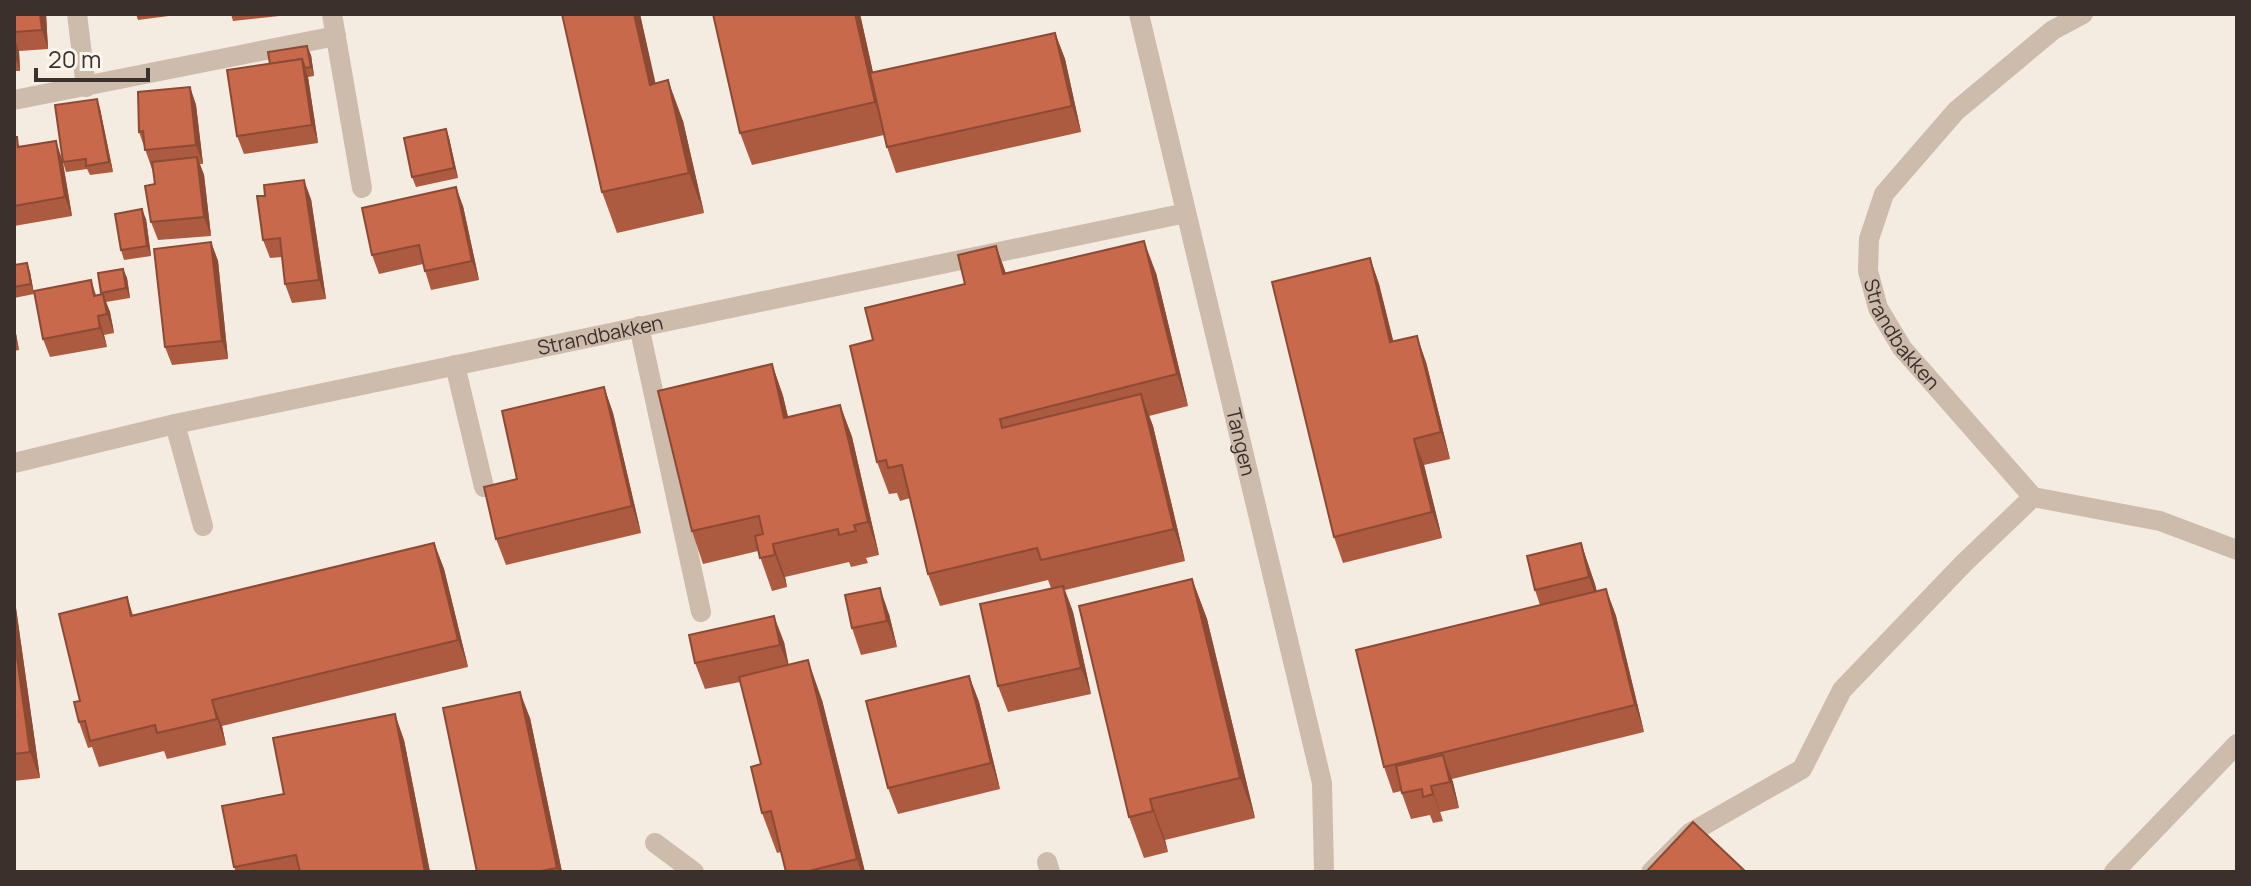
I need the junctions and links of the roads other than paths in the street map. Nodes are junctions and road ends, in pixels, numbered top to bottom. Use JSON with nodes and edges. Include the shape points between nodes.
{"nodes":[{"id":1,"x":77,"y":14,"type":"edge"},
{"id":2,"x":332,"y":14,"type":"edge"},
{"id":3,"x":1139,"y":14,"type":"edge"},
{"id":4,"x":2083,"y":14,"type":"edge"},
{"id":5,"x":336,"y":36,"type":"junction"},
{"id":6,"x":86,"y":87,"type":"junction"},
{"id":7,"x":14,"y":100,"type":"edge"},
{"id":8,"x":362,"y":188,"type":"dead end"},
{"id":9,"x":1186,"y":213,"type":"junction"},
{"id":10,"x":639,"y":326,"type":"junction"},
{"id":11,"x":455,"y":365,"type":"junction"},
{"id":12,"x":175,"y":424,"type":"junction"},
{"id":13,"x":14,"y":463,"type":"edge"},
{"id":14,"x":484,"y":487,"type":"edge"},
{"id":15,"x":2033,"y":497,"type":"junction"},
{"id":16,"x":203,"y":526,"type":"dead end"},
{"id":17,"x":2237,"y":550,"type":"edge"},
{"id":18,"x":701,"y":612,"type":"dead end"},
{"id":19,"x":2237,"y":744,"type":"edge"},
{"id":20,"x":655,"y":843,"type":"dead end"},
{"id":21,"x":694,"y":872,"type":"edge"},
{"id":22,"x":1324,"y":872,"type":"edge"},
{"id":23,"x":1651,"y":872,"type":"edge"},
{"id":24,"x":2114,"y":872,"type":"edge"}],
"edges":[{"from":1,"to":6,"type":"street"},
{"from":2,"to":5,"type":"street"},
{"from":3,"to":9,"type":"street","name":"Tangen"},
{"from":4,"to":15,"type":"street","name":"Strandbakken","via":[[2053,30],[1956,111],[1884,194],[1869,239],[1868,271],[1878,308],[1902,348]]},
{"from":5,"to":6,"type":"street"},
{"from":5,"to":8,"type":"street"},
{"from":6,"to":7,"type":"street"},
{"from":9,"to":10,"type":"street","name":"Strandbakken"},
{"from":9,"to":22,"type":"street","name":"Tangen","via":[[1322,783]]},
{"from":10,"to":11,"type":"street","name":"Strandbakken"},
{"from":10,"to":18,"type":"street"},
{"from":11,"to":12,"type":"street","name":"Strandbakken"},
{"from":11,"to":14,"type":"street"},
{"from":12,"to":13,"type":"street","name":"Strandbakken"},
{"from":12,"to":16,"type":"street"},
{"from":15,"to":17,"type":"street","via":[[2160,521]]},
{"from":15,"to":23,"type":"street","via":[[1842,690],[1802,769],[1690,833]]},
{"from":19,"to":24,"type":"street"},
{"from":20,"to":21,"type":"street"}]}
